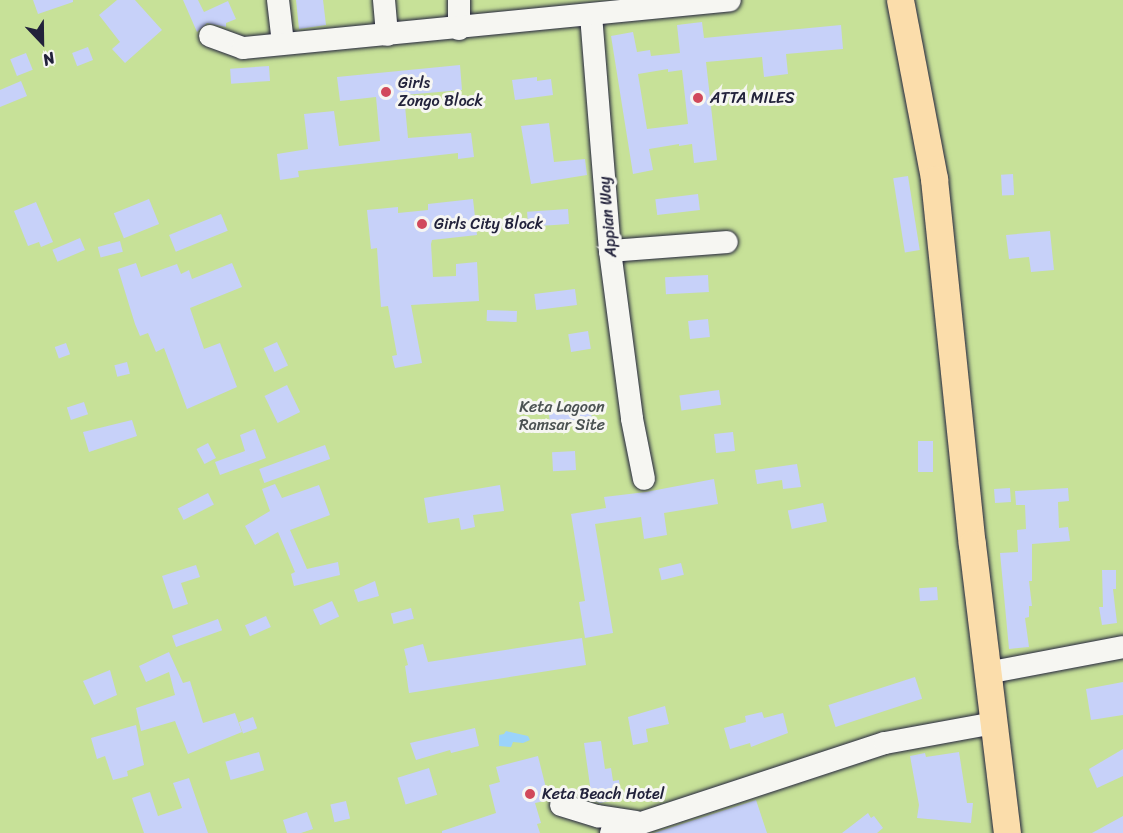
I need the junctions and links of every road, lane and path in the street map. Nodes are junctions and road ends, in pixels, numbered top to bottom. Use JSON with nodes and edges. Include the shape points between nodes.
{"nodes":[{"id":1,"x":278,"y":0,"type":"edge"},
{"id":2,"x":384,"y":0,"type":"edge"},
{"id":3,"x":459,"y":0,"type":"edge"},
{"id":4,"x":730,"y":0,"type":"edge"},
{"id":5,"x":900,"y":0,"type":"edge"},
{"id":6,"x":591,"y":15,"type":"junction"},
{"id":7,"x":459,"y":28,"type":"junction"},
{"id":8,"x":387,"y":35,"type":"junction"},
{"id":9,"x":210,"y":36,"type":"dead end"},
{"id":10,"x":283,"y":43,"type":"junction"},
{"id":11,"x":727,"y":242,"type":"dead end"},
{"id":12,"x":610,"y":251,"type":"junction"},
{"id":13,"x":644,"y":479,"type":"dead end"},
{"id":14,"x":1123,"y":647,"type":"edge"},
{"id":15,"x":987,"y":673,"type":"junction"},
{"id":16,"x":994,"y":723,"type":"junction"},
{"id":17,"x":561,"y":805,"type":"dead end"},
{"id":18,"x":640,"y":823,"type":"junction"},
{"id":19,"x":611,"y":833,"type":"edge"},
{"id":20,"x":1007,"y":833,"type":"edge"}],
"edges":[{"from":1,"to":10,"type":"street"},
{"from":2,"to":8,"type":"street"},
{"from":3,"to":7,"type":"street"},
{"from":4,"to":6,"type":"street"},
{"from":5,"to":15,"type":"main road","via":[[934,179]]},
{"from":6,"to":7,"type":"street"},
{"from":6,"to":12,"type":"street","name":"Appian Way"},
{"from":7,"to":8,"type":"street"},
{"from":8,"to":10,"type":"street"},
{"from":9,"to":10,"type":"street","via":[[243,48]]},
{"from":11,"to":12,"type":"street"},
{"from":12,"to":13,"type":"street","name":"Appian Way","via":[[632,419]]},
{"from":14,"to":15,"type":"street"},
{"from":15,"to":16,"type":"main road"},
{"from":16,"to":18,"type":"street","via":[[885,743]]},
{"from":16,"to":20,"type":"main road"},
{"from":17,"to":18,"type":"street"},
{"from":18,"to":19,"type":"street"}]}
